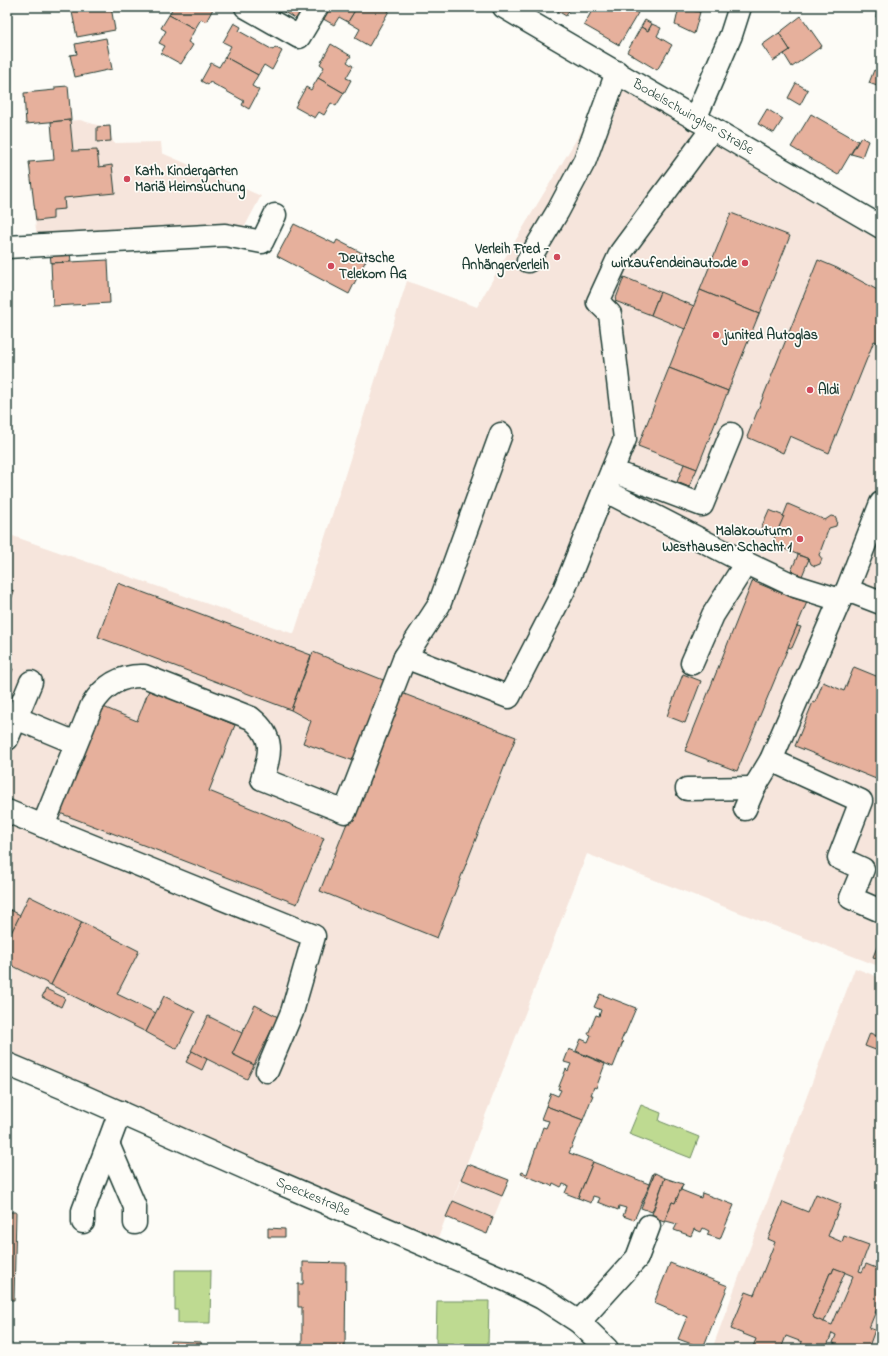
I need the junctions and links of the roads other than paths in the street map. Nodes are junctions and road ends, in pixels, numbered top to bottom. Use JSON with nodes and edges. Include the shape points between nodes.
{"nodes":[{"id":1,"x":246,"y":7,"type":"edge"},
{"id":2,"x":317,"y":7,"type":"edge"},
{"id":3,"x":504,"y":7,"type":"edge"},
{"id":4,"x":740,"y":7,"type":"edge"},
{"id":5,"x":617,"y":72,"type":"junction"},
{"id":6,"x":704,"y":124,"type":"junction"},
{"id":7,"x":275,"y":215,"type":"dead end"},
{"id":8,"x":881,"y":227,"type":"edge"},
{"id":9,"x":7,"y":247,"type":"edge"},
{"id":10,"x":528,"y":261,"type":"dead end"},
{"id":11,"x":501,"y":434,"type":"dead end"},
{"id":12,"x":731,"y":434,"type":"dead end"},
{"id":13,"x":608,"y":480,"type":"junction"},
{"id":14,"x":881,"y":502,"type":"edge"},
{"id":15,"x":746,"y":563,"type":"junction"},
{"id":16,"x":844,"y":595,"type":"junction"},
{"id":17,"x":881,"y":603,"type":"edge"},
{"id":18,"x":405,"y":657,"type":"junction"},
{"id":19,"x":692,"y":663,"type":"dead end"},
{"id":20,"x":31,"y":682,"type":"dead end"},
{"id":21,"x":16,"y":718,"type":"junction"},
{"id":22,"x":7,"y":739,"type":"edge"},
{"id":23,"x":76,"y":743,"type":"junction"},
{"id":24,"x":771,"y":760,"type":"junction"},
{"id":25,"x":754,"y":788,"type":"junction"},
{"id":26,"x":687,"y":789,"type":"dead end"},
{"id":27,"x":745,"y":809,"type":"dead end"},
{"id":28,"x":7,"y":811,"type":"edge"},
{"id":29,"x":43,"y":826,"type":"junction"},
{"id":30,"x":881,"y":911,"type":"edge"},
{"id":31,"x":7,"y":1064,"type":"edge"},
{"id":32,"x":267,"y":1070,"type":"dead end"},
{"id":33,"x":120,"y":1112,"type":"junction"},
{"id":34,"x":108,"y":1144,"type":"junction"},
{"id":35,"x":83,"y":1222,"type":"dead end"},
{"id":36,"x":136,"y":1222,"type":"dead end"},
{"id":37,"x":649,"y":1226,"type":"dead end"},
{"id":38,"x":579,"y":1322,"type":"junction"},
{"id":39,"x":607,"y":1349,"type":"edge"}],
"edges":[{"from":1,"to":2,"type":"street","via":[[299,37]]},
{"from":3,"to":5,"type":"street","name":"Bodelschwingher Straße"},
{"from":4,"to":6,"type":"street"},
{"from":5,"to":6,"type":"street","name":"Bodelschwingher Straße"},
{"from":5,"to":10,"type":"street","via":[[585,160]]},
{"from":6,"to":8,"type":"street","name":"Bodelschwingher Straße"},
{"from":6,"to":13,"type":"street","via":[[621,252],[598,302],[610,314],[625,439]]},
{"from":7,"to":9,"type":"street","via":[[262,242],[226,235]]},
{"from":11,"to":18,"type":"street","via":[[439,605]]},
{"from":12,"to":13,"type":"street","via":[[702,505]]},
{"from":13,"to":15,"type":"street"},
{"from":13,"to":18,"type":"street","via":[[564,590],[509,697]]},
{"from":14,"to":16,"type":"street"},
{"from":15,"to":16,"type":"street","via":[[795,586]]},
{"from":15,"to":19,"type":"street","via":[[713,615]]},
{"from":16,"to":17,"type":"street"},
{"from":16,"to":24,"type":"street"},
{"from":18,"to":23,"type":"street","via":[[345,812],[262,779],[269,759],[269,741],[259,724],[251,718],[144,676],[125,678],[105,688],[92,705]]},
{"from":20,"to":21,"type":"street"},
{"from":21,"to":22,"type":"street"},
{"from":21,"to":23,"type":"street"},
{"from":23,"to":29,"type":"street"},
{"from":24,"to":25,"type":"street"},
{"from":24,"to":30,"type":"street","via":[[861,801],[839,858],[863,869],[851,898]]},
{"from":25,"to":26,"type":"street"},
{"from":25,"to":27,"type":"street"},
{"from":28,"to":29,"type":"street"},
{"from":29,"to":32,"type":"street","via":[[314,936],[292,1012]]},
{"from":31,"to":33,"type":"street","name":"Speckestraße"},
{"from":33,"to":34,"type":"street"},
{"from":33,"to":38,"type":"street","name":"Speckestraße","via":[[508,1281],[542,1298]]},
{"from":34,"to":35,"type":"street","via":[[83,1211]]},
{"from":34,"to":36,"type":"street","via":[[135,1207]]},
{"from":37,"to":38,"type":"street","via":[[637,1258]]},
{"from":38,"to":39,"type":"street","name":"Speckestraße"}]}
